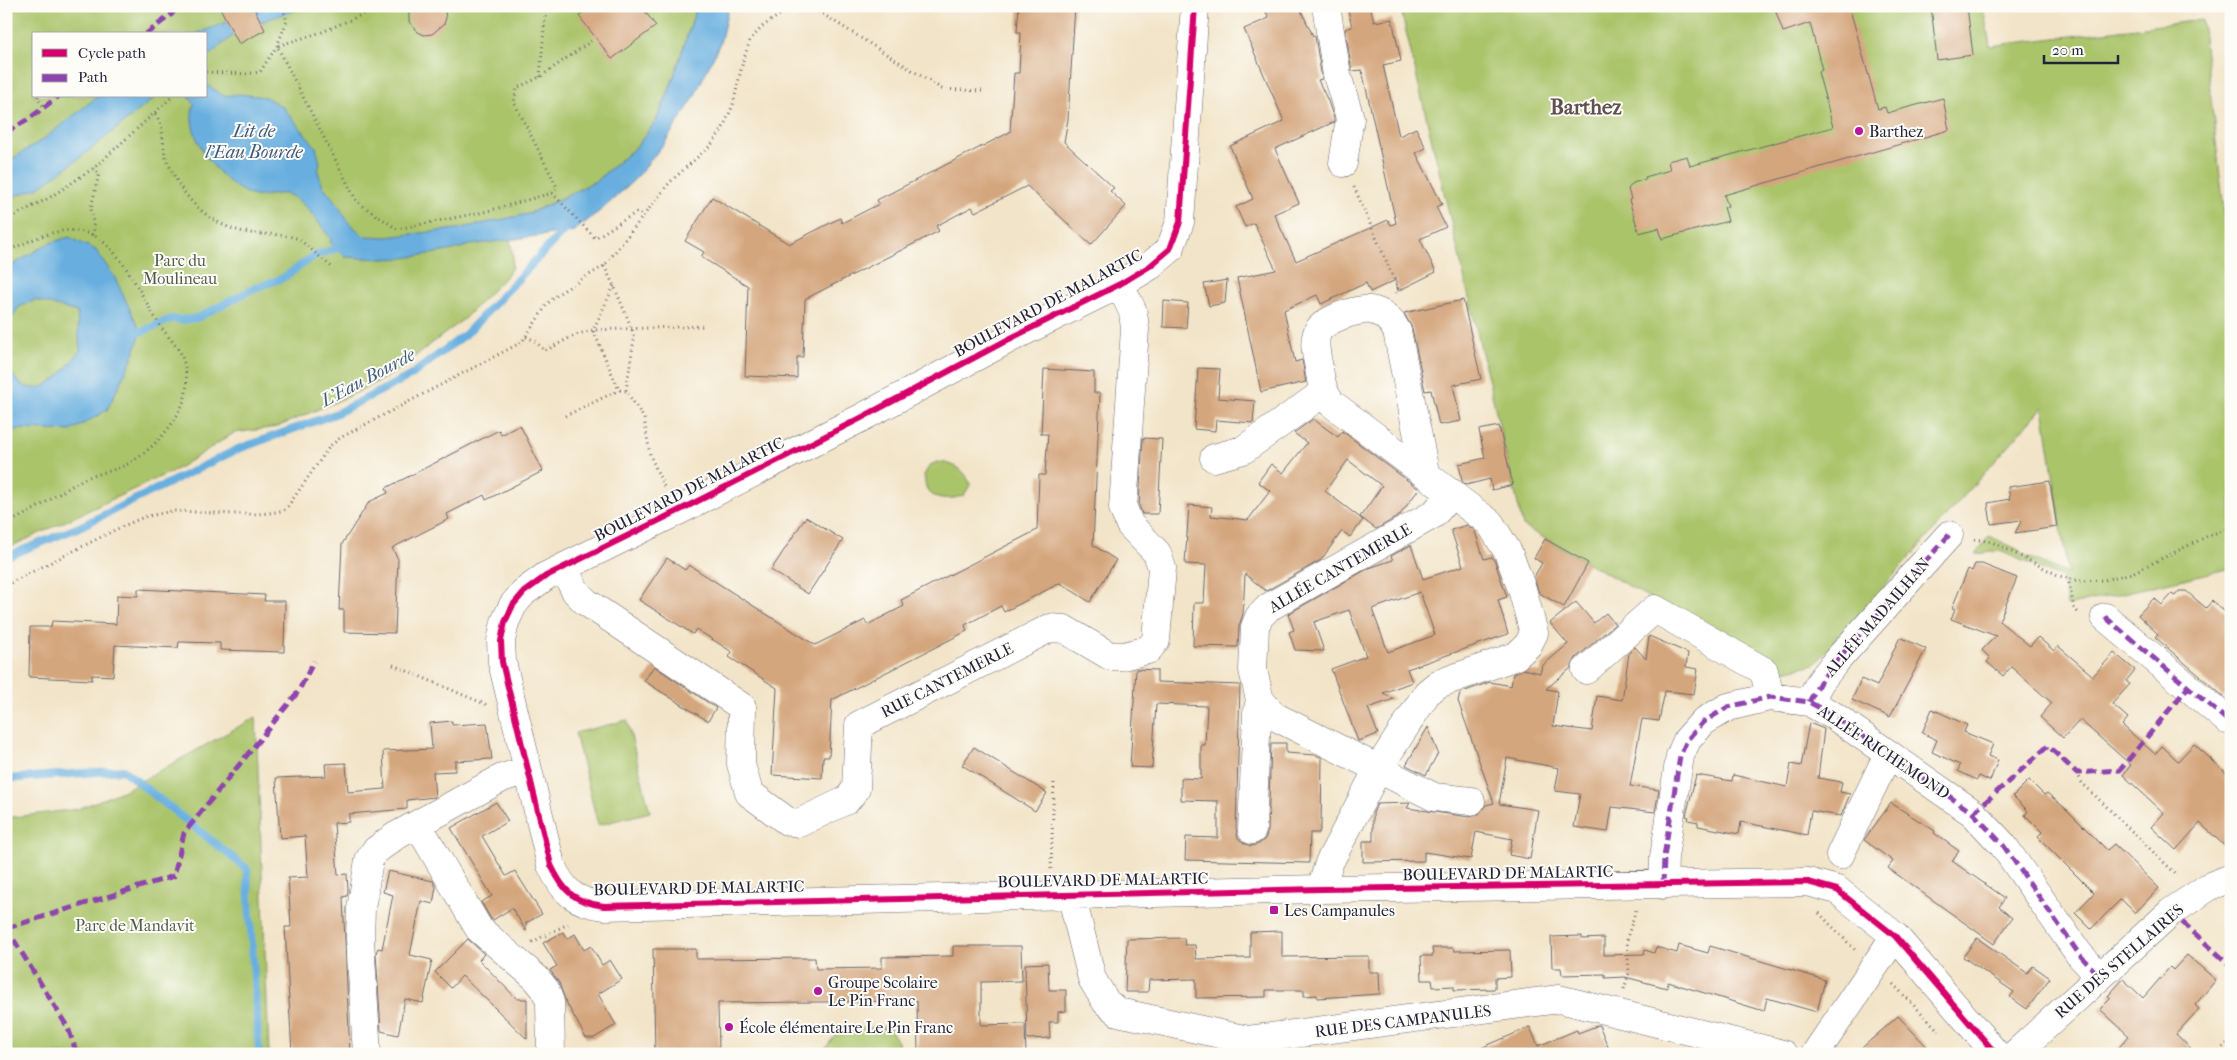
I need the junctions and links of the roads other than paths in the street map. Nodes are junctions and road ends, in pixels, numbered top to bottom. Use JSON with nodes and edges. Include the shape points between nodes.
{"nodes":[{"id":1,"x":1195,"y":6,"type":"edge"},
{"id":2,"x":1326,"y":6,"type":"edge"},
{"id":3,"x":1343,"y":163,"type":"road end"},
{"id":4,"x":1120,"y":284,"type":"junction"},
{"id":5,"x":1323,"y":393,"type":"junction"},
{"id":6,"x":1214,"y":458,"type":"dead end"},
{"id":7,"x":1425,"y":472,"type":"junction"},
{"id":8,"x":1452,"y":493,"type":"junction"},
{"id":9,"x":1949,"y":536,"type":"road end"},
{"id":10,"x":563,"y":568,"type":"junction"},
{"id":11,"x":2105,"y":617,"type":"dead end"},
{"id":12,"x":1586,"y":670,"type":"dead end"},
{"id":13,"x":1770,"y":697,"type":"junction"},
{"id":14,"x":1260,"y":700,"type":"junction"},
{"id":15,"x":1810,"y":702,"type":"junction"},
{"id":16,"x":2231,"y":720,"type":"edge"},
{"id":17,"x":1888,"y":754,"type":"junction"},
{"id":18,"x":1378,"y":769,"type":"junction"},
{"id":19,"x":527,"y":770,"type":"junction"},
{"id":20,"x":1471,"y":801,"type":"dead end"},
{"id":21,"x":418,"y":825,"type":"junction"},
{"id":22,"x":1252,"y":830,"type":"dead end"},
{"id":23,"x":1840,"y":855,"type":"dead end"},
{"id":24,"x":2231,"y":878,"type":"edge"},
{"id":25,"x":1663,"y":885,"type":"junction"},
{"id":26,"x":1321,"y":889,"type":"junction"},
{"id":27,"x":1064,"y":895,"type":"junction"},
{"id":28,"x":1895,"y":936,"type":"junction"},
{"id":29,"x":2099,"y":976,"type":"junction"},
{"id":30,"x":1248,"y":1047,"type":"edge"},
{"id":31,"x":368,"y":1054,"type":"edge"},
{"id":32,"x":551,"y":1054,"type":"edge"},
{"id":33,"x":1783,"y":1054,"type":"edge"},
{"id":34,"x":1815,"y":1054,"type":"edge"},
{"id":35,"x":1996,"y":1054,"type":"edge"},
{"id":36,"x":2015,"y":1054,"type":"edge"}],
"edges":[{"from":1,"to":4,"type":"street","name":"BOULEVARD DE MALARTIC","via":[[1180,222],[1170,249]]},
{"from":2,"to":3,"type":"street","via":[[1337,74],[1350,118]]},
{"from":4,"to":10,"type":"street","name":"BOULEVARD DE MALARTIC"},
{"from":4,"to":10,"type":"street","name":"RUE CANTEMERLE","via":[[1133,312],[1136,329],[1123,508],[1130,525],[1157,553],[1162,568],[1156,640],[1148,650],[1110,656],[1064,629],[1050,628],[859,724],[856,788],[846,800],[799,823],[787,821],[749,793],[741,764],[742,707],[586,602],[576,592]]},
{"from":5,"to":6,"type":"street","via":[[1243,450]]},
{"from":5,"to":7,"type":"street","via":[[1331,403]]},
{"from":5,"to":7,"type":"street","via":[[1315,343],[1322,325],[1331,318],[1370,309],[1387,318],[1397,331]]},
{"from":7,"to":8,"type":"street"},
{"from":8,"to":14,"type":"street","name":"ALLÉE CANTEMERLE","via":[[1434,514],[1269,608],[1259,617],[1255,627],[1253,670]]},
{"from":8,"to":18,"type":"street","via":[[1490,522],[1508,552],[1534,633],[1528,645],[1516,656],[1438,684],[1427,693]]},
{"from":9,"to":15,"type":"street","name":"ALLÉE MADAILHAN","via":[[1837,660]]},
{"from":10,"to":19,"type":"street","name":"BOULEVARD DE MALARTIC","via":[[524,592],[505,622],[501,641],[502,662]]},
{"from":11,"to":16,"type":"street"},
{"from":12,"to":13,"type":"street","via":[[1655,609],[1764,671]]},
{"from":13,"to":15,"type":"street","name":"ALLÉE RICHEMOND"},
{"from":13,"to":25,"type":"street","name":"ALLÉE RICHEMOND","via":[[1728,707],[1703,722],[1687,740],[1679,765],[1664,857]]},
{"from":14,"to":18,"type":"street","via":[[1274,716]]},
{"from":14,"to":22,"type":"street"},
{"from":15,"to":17,"type":"street","name":"ALLÉE RICHEMOND"},
{"from":17,"to":23,"type":"street"},
{"from":17,"to":29,"type":"street","name":"ALLÉE RICHEMOND","via":[[1973,813],[2003,844],[2079,954]]},
{"from":18,"to":20,"type":"street","via":[[1434,797]]},
{"from":18,"to":26,"type":"street","via":[[1329,863]]},
{"from":19,"to":21,"type":"street","via":[[502,778]]},
{"from":19,"to":27,"type":"street","name":"BOULEVARD DE MALARTIC","via":[[551,865],[559,883],[585,903],[604,906]]},
{"from":21,"to":31,"type":"street","via":[[381,846],[369,860],[360,939]]},
{"from":21,"to":32,"type":"street","via":[[479,929],[545,989],[550,1002]]},
{"from":24,"to":29,"type":"street","name":"RUE DES STELLAIRES","via":[[2210,886],[2171,912]]},
{"from":25,"to":26,"type":"street","name":"BOULEVARD DE MALARTIC"},
{"from":25,"to":28,"type":"street","name":"BOULEVARD DE MALARTIC","via":[[1808,882],[1837,890]]},
{"from":26,"to":27,"type":"street","name":"BOULEVARD DE MALARTIC"},
{"from":27,"to":30,"type":"street","name":"RUE DES CAMPANULES","via":[[1076,910],[1092,979],[1106,1002],[1118,1012]]},
{"from":28,"to":34,"type":"street"},
{"from":28,"to":35,"type":"street","name":"BOULEVARD DE MALARTIC"},
{"from":29,"to":36,"type":"street","name":"RUE DES STELLAIRES"},
{"from":30,"to":33,"type":"street","name":"RUE DES CAMPANULES","via":[[1559,999]]}]}
